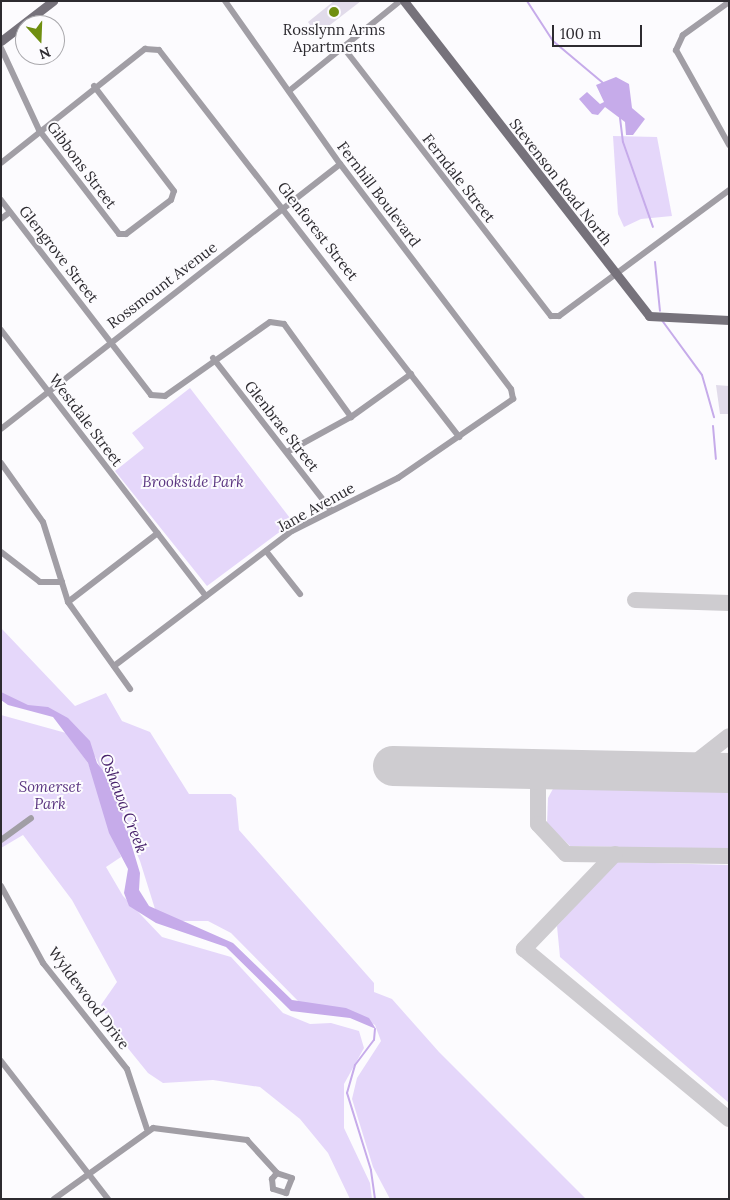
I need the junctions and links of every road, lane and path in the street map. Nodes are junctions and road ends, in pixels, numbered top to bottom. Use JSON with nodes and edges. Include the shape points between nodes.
{"nodes":[{"id":1,"x":53,"y":1,"type":"edge"},
{"id":2,"x":225,"y":1,"type":"edge"},
{"id":3,"x":400,"y":1,"type":"edge"},
{"id":4,"x":404,"y":1,"type":"edge"},
{"id":5,"x":729,"y":2,"type":"edge"},
{"id":6,"x":1,"y":41,"type":"edge"},
{"id":7,"x":1,"y":48,"type":"edge"},
{"id":8,"x":342,"y":48,"type":"junction"},
{"id":9,"x":94,"y":86,"type":"junction"},
{"id":10,"x":289,"y":91,"type":"junction"},
{"id":11,"x":39,"y":130,"type":"junction"},
{"id":12,"x":729,"y":145,"type":"edge"},
{"id":13,"x":1,"y":163,"type":"edge"},
{"id":14,"x":340,"y":164,"type":"junction"},
{"id":15,"x":729,"y":190,"type":"edge"},
{"id":16,"x":1,"y":200,"type":"edge"},
{"id":17,"x":284,"y":207,"type":"junction"},
{"id":18,"x":10,"y":212,"type":"junction"},
{"id":19,"x":1,"y":219,"type":"edge"},
{"id":20,"x":615,"y":273,"type":"junction"},
{"id":21,"x":729,"y":320,"type":"edge"},
{"id":22,"x":1,"y":330,"type":"edge"},
{"id":23,"x":109,"y":341,"type":"junction"},
{"id":24,"x":213,"y":358,"type":"junction"},
{"id":25,"x":412,"y":374,"type":"junction"},
{"id":26,"x":50,"y":391,"type":"junction"},
{"id":27,"x":513,"y":399,"type":"joint"},
{"id":28,"x":351,"y":416,"type":"junction"},
{"id":29,"x":1,"y":429,"type":"edge"},
{"id":30,"x":459,"y":437,"type":"junction"},
{"id":31,"x":287,"y":452,"type":"junction"},
{"id":32,"x":1,"y":463,"type":"edge"},
{"id":33,"x":331,"y":510,"type":"junction"},
{"id":34,"x":158,"y":533,"type":"junction"},
{"id":35,"x":266,"y":551,"type":"junction"},
{"id":36,"x":1,"y":552,"type":"edge"},
{"id":37,"x":62,"y":582,"type":"junction"},
{"id":38,"x":300,"y":594,"type":"dead end"},
{"id":39,"x":206,"y":596,"type":"junction"},
{"id":40,"x":68,"y":602,"type":"junction"},
{"id":41,"x":114,"y":666,"type":"junction"},
{"id":42,"x":130,"y":689,"type":"dead end"},
{"id":43,"x":31,"y":818,"type":"dead end"},
{"id":44,"x":1,"y":840,"type":"edge"},
{"id":45,"x":1,"y":886,"type":"edge"},
{"id":46,"x":1,"y":1062,"type":"edge"},
{"id":47,"x":148,"y":1129,"type":"junction"},
{"id":48,"x":87,"y":1173,"type":"junction"},
{"id":49,"x":277,"y":1173,"type":"dead end"},
{"id":50,"x":54,"y":1199,"type":"edge"},
{"id":51,"x":108,"y":1199,"type":"edge"}],
"edges":[{"from":1,"to":6,"type":"street"},
{"from":2,"to":10,"type":"street","name":"Fernhill Boulevard"},
{"from":3,"to":8,"type":"street"},
{"from":4,"to":20,"type":"street","name":"Stevenson Road North"},
{"from":5,"to":12,"type":"street","via":[[683,35],[676,50]]},
{"from":7,"to":11,"type":"street","name":"Gibbons Street"},
{"from":8,"to":10,"type":"street"},
{"from":8,"to":20,"type":"street","name":"Ferndale Street","via":[[547,314],[559,316]]},
{"from":9,"to":11,"type":"street"},
{"from":9,"to":11,"type":"street","name":"Gibbons Street","via":[[174,191],[171,200],[126,234],[119,234]]},
{"from":9,"to":17,"type":"street","name":"Glenforest Street","via":[[151,47],[159,50]]},
{"from":10,"to":14,"type":"street","name":"Fernhill Boulevard"},
{"from":11,"to":13,"type":"street"},
{"from":14,"to":17,"type":"street","name":"Rossmount Avenue"},
{"from":14,"to":27,"type":"street","name":"Fernhill Boulevard","via":[[511,389]]},
{"from":15,"to":20,"type":"street"},
{"from":16,"to":18,"type":"street","name":"Glengrove Street"},
{"from":17,"to":23,"type":"street","name":"Rossmount Avenue"},
{"from":17,"to":25,"type":"street","name":"Glenforest Street"},
{"from":18,"to":19,"type":"street"},
{"from":18,"to":23,"type":"street","name":"Glengrove Street"},
{"from":20,"to":21,"type":"street","name":"Stevenson Road North","via":[[649,316]]},
{"from":22,"to":26,"type":"street","name":"Westdale Street"},
{"from":23,"to":24,"type":"street","name":"Glengrove Street","via":[[151,395],[165,396]]},
{"from":23,"to":26,"type":"street","name":"Rossmount Avenue"},
{"from":24,"to":28,"type":"street","via":[[256,328],[270,322],[284,324]]},
{"from":24,"to":31,"type":"street","name":"Glenbrae Street"},
{"from":25,"to":28,"type":"street"},
{"from":25,"to":30,"type":"street","name":"Glenforest Street"},
{"from":26,"to":29,"type":"street","name":"Rossmount Avenue"},
{"from":26,"to":34,"type":"street","name":"Westdale Street"},
{"from":27,"to":30,"type":"street","name":"Jane Avenue"},
{"from":28,"to":31,"type":"street"},
{"from":30,"to":33,"type":"street","name":"Jane Avenue","via":[[398,478]]},
{"from":31,"to":33,"type":"street","name":"Glenbrae Street"},
{"from":32,"to":37,"type":"street","via":[[34,504]]},
{"from":33,"to":35,"type":"street","name":"Jane Avenue"},
{"from":34,"to":39,"type":"street","name":"Westdale Street"},
{"from":34,"to":40,"type":"street"},
{"from":35,"to":38,"type":"street"},
{"from":35,"to":39,"type":"street","name":"Jane Avenue"},
{"from":36,"to":37,"type":"street","via":[[40,582]]},
{"from":37,"to":40,"type":"street"},
{"from":39,"to":41,"type":"street","name":"Jane Avenue"},
{"from":40,"to":41,"type":"street"},
{"from":41,"to":42,"type":"street"},
{"from":43,"to":44,"type":"street"},
{"from":45,"to":47,"type":"street","name":"Wyldewood Drive","via":[[43,963],[127,1069]]},
{"from":46,"to":48,"type":"street"},
{"from":47,"to":48,"type":"street"},
{"from":47,"to":49,"type":"street","via":[[237,1136],[258,1148]]},
{"from":48,"to":50,"type":"street"},
{"from":48,"to":51,"type":"street"}]}
